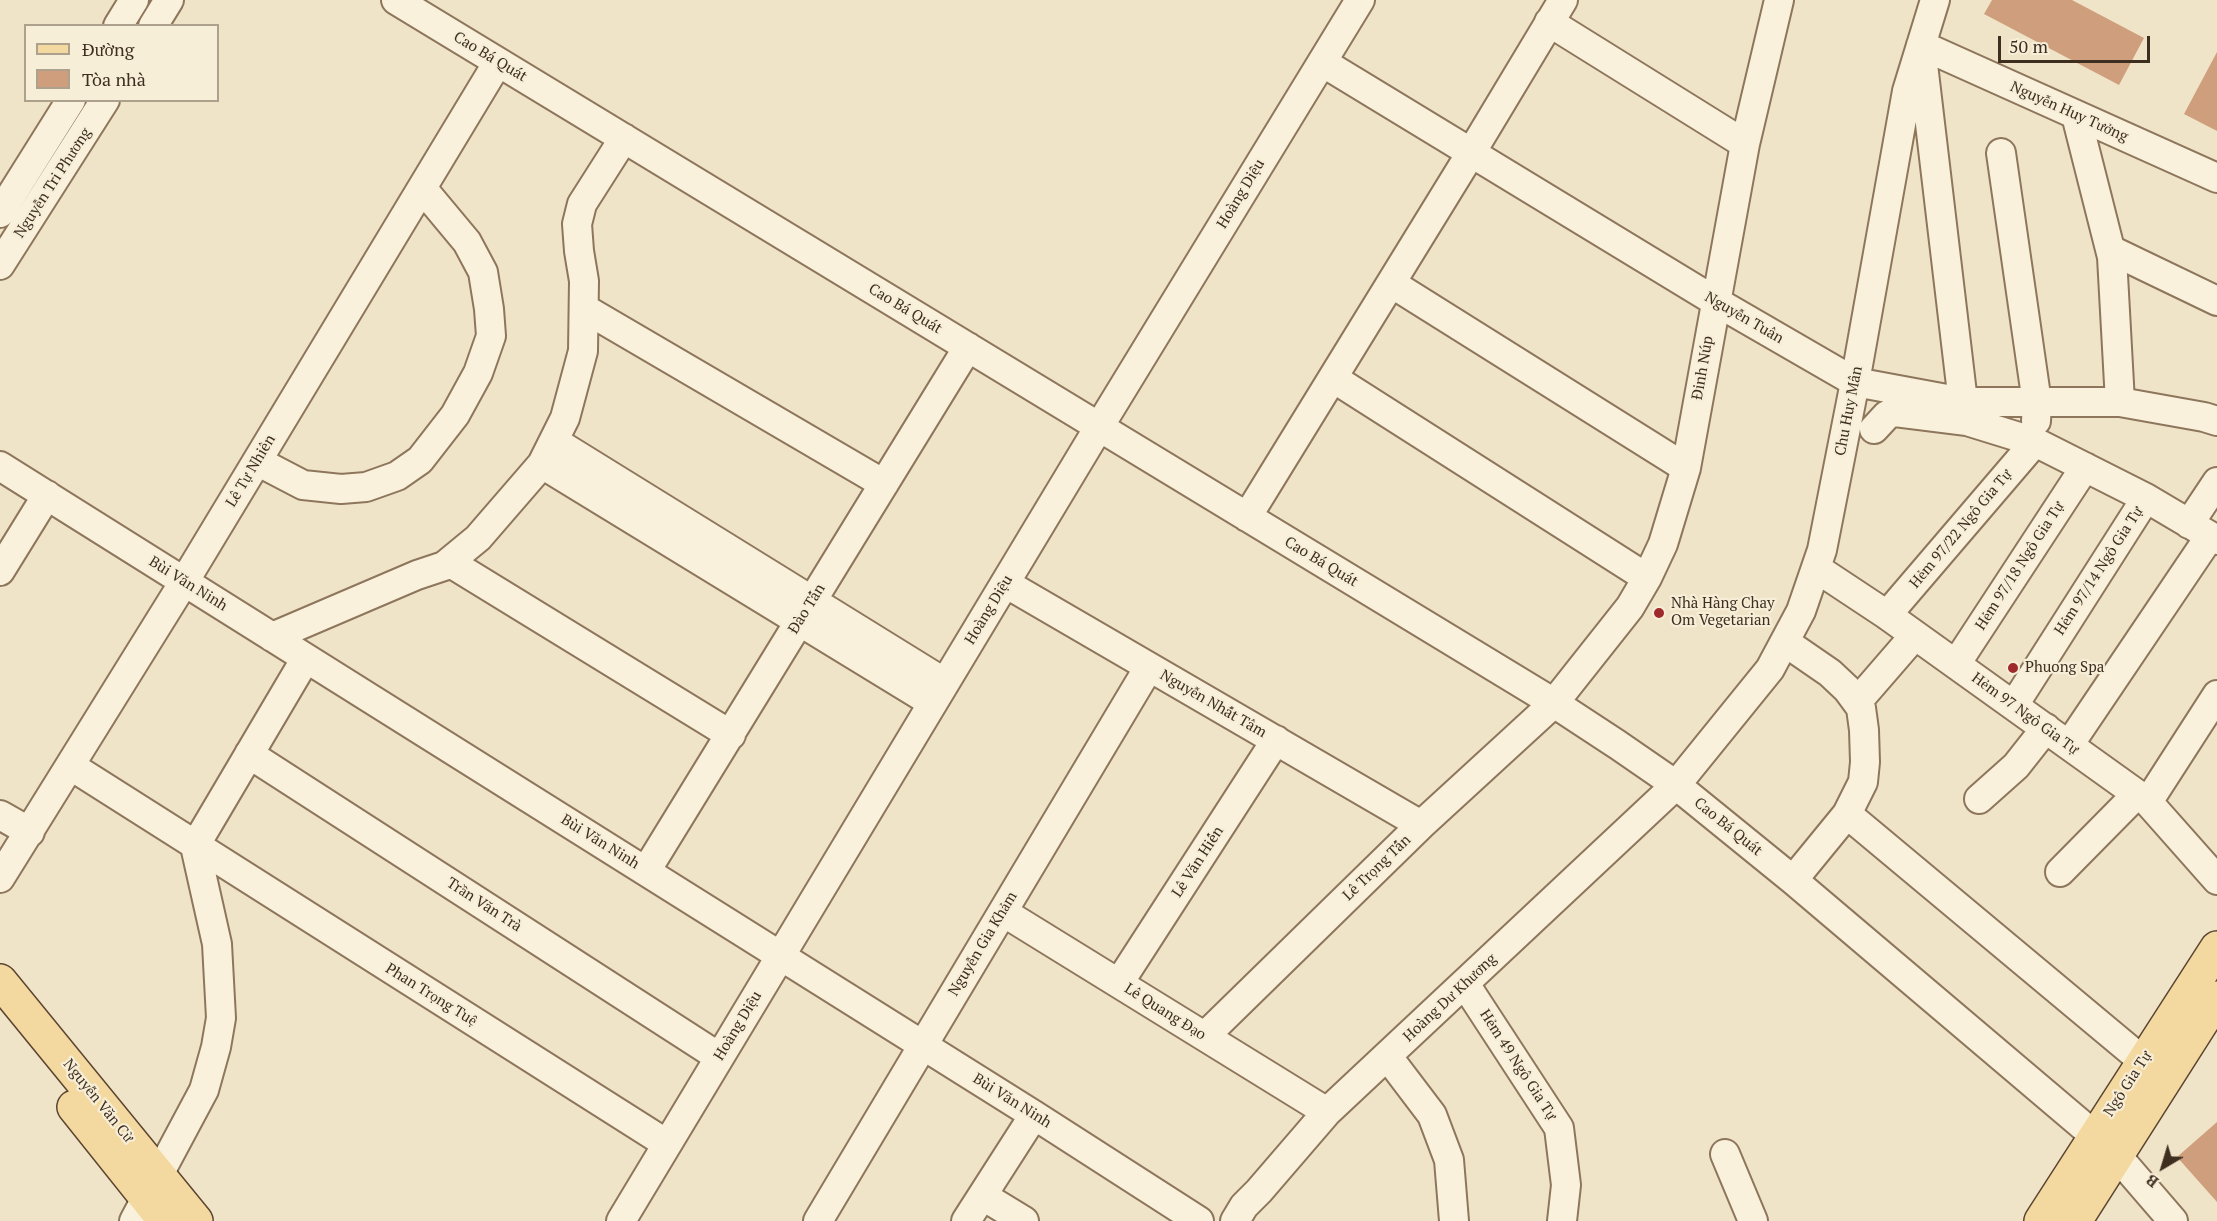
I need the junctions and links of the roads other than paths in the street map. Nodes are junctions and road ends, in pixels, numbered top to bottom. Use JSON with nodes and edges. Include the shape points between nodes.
{"nodes":[{"id":1,"x":134,"y":0,"type":"edge"},
{"id":2,"x":169,"y":0,"type":"edge"},
{"id":3,"x":396,"y":0,"type":"edge"},
{"id":4,"x":1779,"y":0,"type":"edge"},
{"id":5,"x":1935,"y":0,"type":"edge"},
{"id":6,"x":1351,"y":6,"type":"edge"},
{"id":7,"x":1556,"y":11,"type":"edge"},
{"id":8,"x":119,"y":24,"type":"edge"},
{"id":9,"x":154,"y":24,"type":"edge"},
{"id":10,"x":1921,"y":45,"type":"junction"},
{"id":11,"x":498,"y":62,"type":"junction"},
{"id":12,"x":1322,"y":62,"type":"junction"},
{"id":13,"x":70,"y":102,"type":"edge"},
{"id":14,"x":104,"y":102,"type":"edge"},
{"id":15,"x":2076,"y":115,"type":"junction"},
{"id":16,"x":624,"y":138,"type":"junction"},
{"id":17,"x":1745,"y":144,"type":"junction"},
{"id":18,"x":1471,"y":153,"type":"junction"},
{"id":19,"x":2001,"y":153,"type":"dead end"},
{"id":20,"x":2217,"y":178,"type":"edge"},
{"id":21,"x":422,"y":188,"type":"junction"},
{"id":22,"x":0,"y":213,"type":"edge"},
{"id":23,"x":2111,"y":250,"type":"junction"},
{"id":24,"x":0,"y":265,"type":"edge"},
{"id":25,"x":1391,"y":284,"type":"junction"},
{"id":26,"x":1715,"y":301,"type":"junction"},
{"id":27,"x":2217,"y":301,"type":"edge"},
{"id":28,"x":585,"y":309,"type":"junction"},
{"id":29,"x":968,"y":347,"type":"junction"},
{"id":30,"x":1333,"y":378,"type":"junction"},
{"id":31,"x":1855,"y":382,"type":"junction"},
{"id":32,"x":1963,"y":402,"type":"junction"},
{"id":33,"x":2120,"y":402,"type":"junction"},
{"id":34,"x":2037,"y":403,"type":"junction"},
{"id":35,"x":2217,"y":421,"type":"edge"},
{"id":36,"x":1099,"y":427,"type":"junction"},
{"id":37,"x":1874,"y":429,"type":"dead end"},
{"id":38,"x":2035,"y":442,"type":"junction"},
{"id":39,"x":548,"y":452,"type":"junction"},
{"id":40,"x":257,"y":461,"type":"junction"},
{"id":41,"x":0,"y":466,"type":"edge"},
{"id":42,"x":2085,"y":467,"type":"junction"},
{"id":43,"x":1686,"y":468,"type":"junction"},
{"id":44,"x":2217,"y":482,"type":"edge"},
{"id":45,"x":884,"y":484,"type":"junction"},
{"id":46,"x":47,"y":495,"type":"junction"},
{"id":47,"x":2146,"y":498,"type":"junction"},
{"id":48,"x":1247,"y":516,"type":"junction"},
{"id":49,"x":2206,"y":533,"type":"edge"},
{"id":50,"x":449,"y":562,"type":"junction"},
{"id":51,"x":1816,"y":568,"type":"junction"},
{"id":52,"x":0,"y":572,"type":"edge"},
{"id":53,"x":1647,"y":578,"type":"junction"},
{"id":54,"x":184,"y":582,"type":"junction"},
{"id":55,"x":1005,"y":583,"type":"junction"},
{"id":56,"x":806,"y":611,"type":"junction"},
{"id":57,"x":1887,"y":615,"type":"junction"},
{"id":58,"x":1915,"y":635,"type":"junction"},
{"id":59,"x":272,"y":637,"type":"junction"},
{"id":60,"x":1785,"y":642,"type":"junction"},
{"id":61,"x":306,"y":658,"type":"junction"},
{"id":62,"x":1956,"y":664,"type":"junction"},
{"id":63,"x":1149,"y":667,"type":"junction"},
{"id":64,"x":939,"y":693,"type":"junction"},
{"id":65,"x":2217,"y":695,"type":"edge"},
{"id":66,"x":1857,"y":702,"type":"junction"},
{"id":67,"x":1554,"y":703,"type":"junction"},
{"id":68,"x":2014,"y":705,"type":"junction"},
{"id":69,"x":2046,"y":728,"type":"junction"},
{"id":70,"x":731,"y":735,"type":"junction"},
{"id":71,"x":1276,"y":740,"type":"junction"},
{"id":72,"x":2069,"y":745,"type":"junction"},
{"id":73,"x":249,"y":754,"type":"junction"},
{"id":74,"x":70,"y":766,"type":"junction"},
{"id":75,"x":1676,"y":785,"type":"junction"},
{"id":76,"x":2143,"y":798,"type":"junction"},
{"id":77,"x":1979,"y":799,"type":"dead end"},
{"id":78,"x":1847,"y":814,"type":"junction"},
{"id":79,"x":0,"y":815,"type":"edge"},
{"id":80,"x":1421,"y":825,"type":"junction"},
{"id":81,"x":30,"y":832,"type":"junction"},
{"id":82,"x":195,"y":846,"type":"junction"},
{"id":83,"x":646,"y":871,"type":"junction"},
{"id":84,"x":2060,"y":872,"type":"dead end"},
{"id":85,"x":0,"y":878,"type":"edge"},
{"id":86,"x":1793,"y":879,"type":"junction"},
{"id":87,"x":2217,"y":880,"type":"edge"},
{"id":88,"x":1003,"y":912,"type":"junction"},
{"id":89,"x":2217,"y":948,"type":"edge"},
{"id":90,"x":780,"y":956,"type":"junction"},
{"id":91,"x":0,"y":981,"type":"edge"},
{"id":92,"x":1119,"y":983,"type":"junction"},
{"id":93,"x":1466,"y":984,"type":"junction"},
{"id":94,"x":2217,"y":998,"type":"edge"},
{"id":95,"x":0,"y":1015,"type":"edge"},
{"id":96,"x":1205,"y":1036,"type":"junction"},
{"id":97,"x":923,"y":1045,"type":"junction"},
{"id":98,"x":719,"y":1057,"type":"junction"},
{"id":99,"x":1388,"y":1057,"type":"junction"},
{"id":100,"x":2143,"y":1061,"type":"junction"},
{"id":101,"x":1327,"y":1112,"type":"junction"},
{"id":102,"x":1034,"y":1115,"type":"junction"},
{"id":103,"x":667,"y":1144,"type":"junction"},
{"id":104,"x":2106,"y":1146,"type":"junction"},
{"id":105,"x":1725,"y":1154,"type":"dead end"},
{"id":106,"x":983,"y":1196,"type":"junction"},
{"id":107,"x":151,"y":1203,"type":"edge"},
{"id":108,"x":196,"y":1221,"type":"edge"},
{"id":109,"x":621,"y":1221,"type":"edge"},
{"id":110,"x":818,"y":1221,"type":"edge"},
{"id":111,"x":966,"y":1221,"type":"edge"},
{"id":112,"x":1024,"y":1221,"type":"edge"},
{"id":113,"x":1199,"y":1221,"type":"edge"},
{"id":114,"x":1234,"y":1221,"type":"edge"},
{"id":115,"x":1454,"y":1221,"type":"edge"},
{"id":116,"x":1562,"y":1221,"type":"edge"},
{"id":117,"x":1753,"y":1221,"type":"edge"},
{"id":118,"x":2041,"y":1221,"type":"edge"},
{"id":119,"x":2075,"y":1221,"type":"edge"},
{"id":120,"x":2173,"y":1221,"type":"edge"}],
"edges":[{"from":1,"to":8,"type":"street"},
{"from":2,"to":9,"type":"street"},
{"from":3,"to":11,"type":"street","name":"Cao Bá Quát"},
{"from":4,"to":17,"type":"street","name":"Đinh Núp"},
{"from":5,"to":10,"type":"street","name":"Chu Huy Mân"},
{"from":6,"to":12,"type":"street","name":"Hoàng Diệu"},
{"from":7,"to":17,"type":"street"},
{"from":7,"to":18,"type":"street"},
{"from":10,"to":15,"type":"street","name":"Nguyễn Huy Tưởng"},
{"from":10,"to":31,"type":"street","name":"Chu Huy Mân","via":[[1907,91]]},
{"from":10,"to":32,"type":"street"},
{"from":11,"to":16,"type":"street","name":"Cao Bá Quát"},
{"from":11,"to":21,"type":"street","name":"Lê Tự Nhiên"},
{"from":12,"to":18,"type":"street","name":"Nguyễn Tuân"},
{"from":12,"to":36,"type":"street","name":"Hoàng Diệu"},
{"from":13,"to":22,"type":"street","name":"Nguyễn Tri Phương"},
{"from":14,"to":24,"type":"street","name":"Nguyễn Tri Phương"},
{"from":15,"to":20,"type":"street","name":"Nguyễn Huy Tưởng"},
{"from":15,"to":23,"type":"street"},
{"from":16,"to":28,"type":"street","via":[[582,204],[577,224]]},
{"from":16,"to":29,"type":"street","name":"Cao Bá Quát"},
{"from":17,"to":26,"type":"street","name":"Đinh Núp"},
{"from":18,"to":25,"type":"street"},
{"from":18,"to":26,"type":"street","name":"Nguyễn Tuân"},
{"from":19,"to":34,"type":"street"},
{"from":21,"to":40,"type":"street","name":"Lê Tự Nhiên"},
{"from":21,"to":40,"type":"street","via":[[467,242],[483,272],[489,309],[491,336],[478,373],[455,415],[420,460],[397,476],[366,487],[341,489],[303,484]]},
{"from":23,"to":27,"type":"street"},
{"from":23,"to":33,"type":"street"},
{"from":25,"to":30,"type":"street"},
{"from":25,"to":43,"type":"street"},
{"from":26,"to":31,"type":"street","name":"Nguyễn Tuân"},
{"from":26,"to":43,"type":"street","name":"Đinh Núp"},
{"from":28,"to":39,"type":"street","via":[[583,351],[565,418]]},
{"from":28,"to":45,"type":"street"},
{"from":29,"to":36,"type":"street","name":"Cao Bá Quát"},
{"from":29,"to":45,"type":"street","name":"Đào Tấn"},
{"from":30,"to":48,"type":"street"},
{"from":30,"to":53,"type":"street"},
{"from":31,"to":32,"type":"street","name":"Nguyễn Tuân"},
{"from":31,"to":51,"type":"street","name":"Chu Huy Mân"},
{"from":32,"to":34,"type":"street","name":"Nguyễn Tuân"},
{"from":33,"to":34,"type":"street","name":"Nguyễn Tuân"},
{"from":33,"to":35,"type":"street","name":"Nguyễn Tuân"},
{"from":34,"to":38,"type":"street"},
{"from":36,"to":48,"type":"street","name":"Cao Bá Quát"},
{"from":36,"to":55,"type":"street","name":"Hoàng Diệu"},
{"from":37,"to":38,"type":"street","via":[[1895,412],[1967,421]]},
{"from":38,"to":42,"type":"street"},
{"from":38,"to":57,"type":"street","name":"Hẻm 97/22 Ngô Gia Tự"},
{"from":39,"to":50,"type":"street","via":[[478,538]]},
{"from":39,"to":56,"type":"street"},
{"from":40,"to":54,"type":"street","name":"Lê Tự Nhiên"},
{"from":41,"to":46,"type":"street","name":"Bùi Văn Ninh"},
{"from":42,"to":47,"type":"street"},
{"from":42,"to":62,"type":"street","name":"Hẻm 97/18 Ngô Gia Tự"},
{"from":43,"to":53,"type":"street","name":"Đinh Núp","via":[[1663,544]]},
{"from":44,"to":49,"type":"street"},
{"from":45,"to":56,"type":"street","name":"Đào Tấn"},
{"from":46,"to":52,"type":"street"},
{"from":46,"to":54,"type":"street","name":"Bùi Văn Ninh"},
{"from":47,"to":49,"type":"street"},
{"from":47,"to":68,"type":"street","name":"Hẻm 97/14 Ngô Gia Tự"},
{"from":48,"to":67,"type":"street","name":"Cao Bá Quát"},
{"from":49,"to":72,"type":"street"},
{"from":50,"to":59,"type":"street"},
{"from":50,"to":70,"type":"street"},
{"from":51,"to":57,"type":"street","name":"Hẻm 97 Ngô Gia Tự"},
{"from":51,"to":60,"type":"street","name":"Chu Huy Mân"},
{"from":53,"to":67,"type":"street","name":"Đinh Núp","via":[[1630,607]]},
{"from":54,"to":59,"type":"street","name":"Bùi Văn Ninh"},
{"from":54,"to":74,"type":"street","name":"Lê Tự Nhiên"},
{"from":55,"to":63,"type":"street","name":"Nguyễn Nhất Tâm"},
{"from":55,"to":64,"type":"street","name":"Hoàng Diệu"},
{"from":56,"to":64,"type":"street"},
{"from":56,"to":70,"type":"street","name":"Đào Tấn"},
{"from":57,"to":58,"type":"street","name":"Hẻm 97 Ngô Gia Tự"},
{"from":58,"to":62,"type":"street","name":"Hẻm 97 Ngô Gia Tự"},
{"from":58,"to":66,"type":"street"},
{"from":59,"to":61,"type":"street","name":"Bùi Văn Ninh"},
{"from":60,"to":66,"type":"street","via":[[1830,673]]},
{"from":60,"to":75,"type":"street","name":"Chu Huy Mân","via":[[1770,669]]},
{"from":61,"to":73,"type":"street"},
{"from":61,"to":83,"type":"street","name":"Bùi Văn Ninh"},
{"from":62,"to":68,"type":"street","name":"Hẻm 97 Ngô Gia Tự"},
{"from":63,"to":71,"type":"street","name":"Nguyễn Nhất Tâm"},
{"from":63,"to":88,"type":"street","name":"Nguyễn Gia Khảm"},
{"from":64,"to":90,"type":"street","name":"Hoàng Diệu"},
{"from":65,"to":76,"type":"street"},
{"from":66,"to":78,"type":"street","via":[[1864,730],[1865,762],[1863,782]]},
{"from":67,"to":75,"type":"street","name":"Cao Bá Quát"},
{"from":67,"to":80,"type":"street","name":"Lê Trọng Tấn"},
{"from":68,"to":69,"type":"street","name":"Hẻm 97 Ngô Gia Tự"},
{"from":69,"to":72,"type":"street","name":"Hẻm 97 Ngô Gia Tự"},
{"from":69,"to":77,"type":"street","via":[[2016,766]]},
{"from":70,"to":83,"type":"street","name":"Đào Tấn"},
{"from":71,"to":80,"type":"street","name":"Nguyễn Nhất Tâm"},
{"from":71,"to":92,"type":"street","name":"Lê Văn Hiến"},
{"from":72,"to":76,"type":"street","name":"Hẻm 97 Ngô Gia Tự"},
{"from":73,"to":82,"type":"street"},
{"from":73,"to":98,"type":"street","name":"Trần Văn Trà"},
{"from":74,"to":81,"type":"street","name":"Lê Tự Nhiên"},
{"from":74,"to":82,"type":"street","name":"Phan Trọng Tuệ"},
{"from":75,"to":86,"type":"street","name":"Cao Bá Quát"},
{"from":75,"to":93,"type":"street","name":"Hoàng Dư Khương"},
{"from":76,"to":84,"type":"street"},
{"from":76,"to":87,"type":"street","name":"Hẻm 97 Ngô Gia Tự"},
{"from":78,"to":86,"type":"street"},
{"from":78,"to":100,"type":"street"},
{"from":79,"to":81,"type":"street"},
{"from":80,"to":96,"type":"street","name":"Lê Trọng Tấn"},
{"from":81,"to":85,"type":"street","name":"Lê Tự Nhiên"},
{"from":82,"to":103,"type":"street","name":"Phan Trọng Tuệ"},
{"from":82,"to":107,"type":"street","via":[[217,944],[221,1017],[204,1089]]},
{"from":83,"to":90,"type":"street","name":"Bùi Văn Ninh"},
{"from":86,"to":104,"type":"street","name":"Cao Bá Quát"},
{"from":88,"to":92,"type":"street","name":"Lê Quang Đạo"},
{"from":88,"to":97,"type":"street","name":"Nguyễn Gia Khảm"},
{"from":89,"to":100,"type":"main road","name":"Ngô Gia Tự"},
{"from":90,"to":97,"type":"street","name":"Bùi Văn Ninh"},
{"from":90,"to":98,"type":"street","name":"Hoàng Diệu"},
{"from":91,"to":107,"type":"main road","name":"Nguyễn Văn Cừ"},
{"from":92,"to":96,"type":"street","name":"Lê Quang Đạo"},
{"from":93,"to":99,"type":"street","name":"Hoàng Dư Khương"},
{"from":93,"to":116,"type":"street","name":"Hẻm 49 Ngô Gia Tự","via":[[1559,1128],[1566,1185]]},
{"from":94,"to":104,"type":"main road","name":"Ngô Gia Tự"},
{"from":95,"to":107,"type":"main road","name":"Nguyễn Văn Cừ"},
{"from":96,"to":101,"type":"street","name":"Lê Quang Đạo"},
{"from":97,"to":102,"type":"street","name":"Bùi Văn Ninh"},
{"from":97,"to":110,"type":"street","name":"Nguyễn Gia Khảm"},
{"from":98,"to":103,"type":"street","name":"Hoàng Diệu"},
{"from":99,"to":101,"type":"street","name":"Hoàng Dư Khương"},
{"from":99,"to":115,"type":"street","via":[[1432,1115],[1449,1160]]},
{"from":100,"to":104,"type":"main road","name":"Ngô Gia Tự"},
{"from":101,"to":114,"type":"street","name":"Hoàng Dư Khương"},
{"from":102,"to":106,"type":"street"},
{"from":102,"to":113,"type":"street","name":"Bùi Văn Ninh"},
{"from":103,"to":109,"type":"street","name":"Hoàng Diệu"},
{"from":104,"to":118,"type":"main road","name":"Ngô Gia Tự"},
{"from":104,"to":119,"type":"main road","name":"Ngô Gia Tự"},
{"from":104,"to":120,"type":"street","name":"Cao Bá Quát"},
{"from":105,"to":117,"type":"street"},
{"from":106,"to":111,"type":"street"},
{"from":106,"to":112,"type":"street"},
{"from":107,"to":108,"type":"main road","name":"Nguyễn Văn Cừ"}]}
